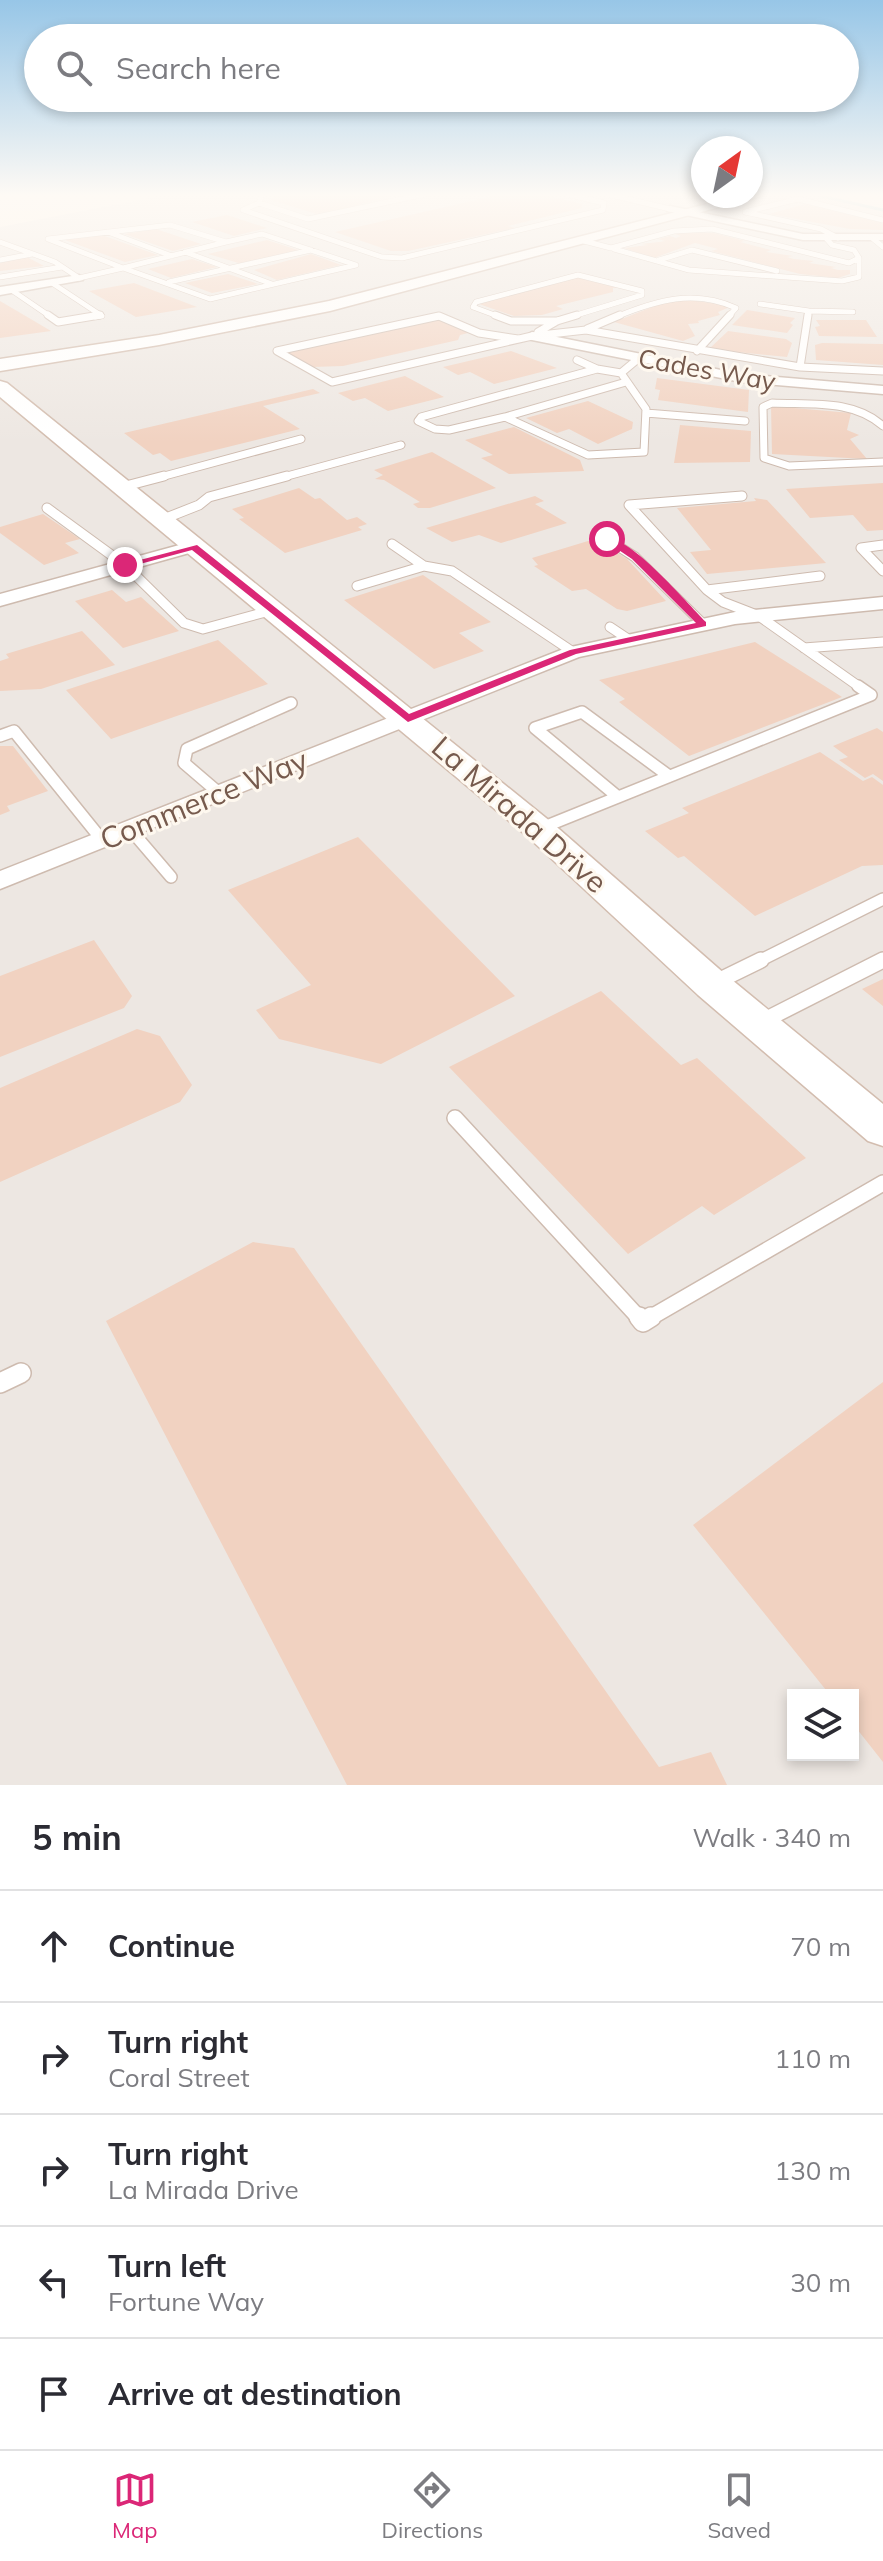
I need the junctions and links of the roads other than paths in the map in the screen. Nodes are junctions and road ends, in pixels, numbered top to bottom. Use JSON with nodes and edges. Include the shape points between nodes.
{"nodes":[{"id":1,"x":76,"y":276,"type":"edge"},
{"id":2,"x":86,"y":276,"type":"edge"},
{"id":3,"x":147,"y":276,"type":"edge"},
{"id":4,"x":199,"y":276,"type":"edge"},
{"id":5,"x":252,"y":276,"type":"edge"},
{"id":6,"x":306,"y":276,"type":"edge"},
{"id":7,"x":396,"y":276,"type":"edge"},
{"id":8,"x":444,"y":276,"type":"edge"},
{"id":9,"x":573,"y":276,"type":"edge"},
{"id":10,"x":590,"y":276,"type":"edge"},
{"id":11,"x":778,"y":276,"type":"edge"},
{"id":12,"x":795,"y":276,"type":"edge"},
{"id":13,"x":859,"y":276,"type":"edge"},
{"id":14,"x":79,"y":278,"type":"junction"},
{"id":15,"x":802,"y":278,"type":"junction"},
{"id":16,"x":52,"y":283,"type":"junction"},
{"id":17,"x":166,"y":283,"type":"junction"},
{"id":18,"x":272,"y":284,"type":"junction"},
{"id":19,"x":5,"y":290,"type":"edge"},
{"id":20,"x":760,"y":304,"type":"dead end"},
{"id":21,"x":809,"y":311,"type":"junction"},
{"id":22,"x":853,"y":312,"type":"dead end"},
{"id":23,"x":521,"y":321,"type":"junction"},
{"id":24,"x":557,"y":321,"type":"junction"},
{"id":25,"x":586,"y":330,"type":"junction"},
{"id":26,"x":479,"y":333,"type":"junction"},
{"id":27,"x":525,"y":338,"type":"junction"},
{"id":28,"x":480,"y":348,"type":"junction"},
{"id":29,"x":697,"y":351,"type":"junction"},
{"id":30,"x":0,"y":353,"type":"edge"},
{"id":31,"x":639,"y":358,"type":"junction"},
{"id":32,"x":577,"y":360,"type":"dead end"},
{"id":33,"x":0,"y":365,"type":"edge"},
{"id":34,"x":800,"y":367,"type":"junction"},
{"id":35,"x":597,"y":369,"type":"junction"},
{"id":36,"x":883,"y":371,"type":"edge"},
{"id":37,"x":621,"y":373,"type":"junction"},
{"id":38,"x":626,"y":382,"type":"junction"},
{"id":39,"x":0,"y":387,"type":"edge"},
{"id":40,"x":883,"y":390,"type":"edge"},
{"id":41,"x":646,"y":413,"type":"junction"},
{"id":42,"x":505,"y":417,"type":"junction"},
{"id":43,"x":745,"y":421,"type":"dead end"},
{"id":44,"x":883,"y":426,"type":"edge"},
{"id":45,"x":301,"y":439,"type":"dead end"},
{"id":46,"x":401,"y":445,"type":"dead end"},
{"id":47,"x":883,"y":462,"type":"edge"},
{"id":48,"x":122,"y":487,"type":"junction"},
{"id":49,"x":742,"y":496,"type":"dead end"},
{"id":50,"x":47,"y":508,"type":"dead end"},
{"id":51,"x":161,"y":520,"type":"junction"},
{"id":52,"x":607,"y":539,"type":"dead end"},
{"id":53,"x":392,"y":544,"type":"dead end"},
{"id":54,"x":883,"y":545,"type":"edge"},
{"id":55,"x":194,"y":546,"type":"junction"},
{"id":56,"x":125,"y":565,"type":"junction"},
{"id":57,"x":424,"y":566,"type":"junction"},
{"id":58,"x":883,"y":571,"type":"edge"},
{"id":59,"x":820,"y":576,"type":"dead end"},
{"id":60,"x":357,"y":586,"type":"dead end"},
{"id":61,"x":707,"y":590,"type":"junction"},
{"id":62,"x":0,"y":600,"type":"edge"},
{"id":63,"x":883,"y":603,"type":"edge"},
{"id":64,"x":273,"y":610,"type":"junction"},
{"id":65,"x":759,"y":616,"type":"junction"},
{"id":66,"x":703,"y":624,"type":"junction"},
{"id":67,"x":610,"y":627,"type":"dead end"},
{"id":68,"x":628,"y":639,"type":"junction"},
{"id":69,"x":883,"y":642,"type":"edge"},
{"id":70,"x":804,"y":648,"type":"junction"},
{"id":71,"x":573,"y":652,"type":"junction"},
{"id":72,"x":883,"y":690,"type":"edge"},
{"id":73,"x":871,"y":695,"type":"junction"},
{"id":74,"x":291,"y":703,"type":"dead end"},
{"id":75,"x":408,"y":719,"type":"junction"},
{"id":76,"x":0,"y":736,"type":"edge"},
{"id":77,"x":669,"y":776,"type":"junction"},
{"id":78,"x":219,"y":793,"type":"junction"},
{"id":79,"x":618,"y":797,"type":"junction"},
{"id":80,"x":130,"y":829,"type":"junction"},
{"id":81,"x":539,"y":829,"type":"junction"},
{"id":82,"x":102,"y":840,"type":"junction"},
{"id":83,"x":171,"y":877,"type":"dead end"},
{"id":84,"x":0,"y":881,"type":"edge"},
{"id":85,"x":883,"y":899,"type":"edge"},
{"id":86,"x":883,"y":960,"type":"edge"},
{"id":87,"x":712,"y":985,"type":"junction"},
{"id":88,"x":757,"y":1023,"type":"junction"},
{"id":89,"x":455,"y":1118,"type":"dead end"},
{"id":90,"x":883,"y":1129,"type":"edge"},
{"id":91,"x":883,"y":1183,"type":"edge"},
{"id":92,"x":21,"y":1373,"type":"dead end"},
{"id":93,"x":0,"y":1383,"type":"edge"}],
"edges":[{"from":1,"to":14,"type":"lane"},
{"from":2,"to":14,"type":"lane"},
{"from":3,"to":17,"type":"lane"},
{"from":4,"to":17,"type":"lane"},
{"from":5,"to":18,"type":"lane"},
{"from":6,"to":18,"type":"lane"},
{"from":7,"to":30,"type":"main road","via":[[142,331]]},
{"from":8,"to":33,"type":"main road","via":[[298,313]]},
{"from":9,"to":23,"type":"lane","via":[[473,307]]},
{"from":10,"to":24,"type":"lane","via":[[642,295]]},
{"from":11,"to":15,"type":"lane"},
{"from":12,"to":15,"type":"lane"},
{"from":13,"to":15,"type":"lane"},
{"from":14,"to":16,"type":"street"},
{"from":16,"to":19,"type":"street"},
{"from":16,"to":19,"type":"lane","via":[[102,316],[58,322]]},
{"from":17,"to":18,"type":"lane","via":[[210,299]]},
{"from":20,"to":21,"type":"lane"},
{"from":21,"to":22,"type":"lane"},
{"from":21,"to":34,"type":"lane"},
{"from":23,"to":24,"type":"lane"},
{"from":23,"to":27,"type":"lane"},
{"from":24,"to":27,"type":"lane"},
{"from":25,"to":27,"type":"lane"},
{"from":25,"to":29,"type":"lane"},
{"from":25,"to":29,"type":"lane","via":[[664,297],[704,299],[736,308]]},
{"from":26,"to":27,"type":"lane"},
{"from":26,"to":28,"type":"lane"},
{"from":26,"to":28,"type":"lane","via":[[439,316],[277,351],[332,382]]},
{"from":27,"to":28,"type":"lane"},
{"from":27,"to":31,"type":"street","name":"Cades Way"},
{"from":29,"to":34,"type":"lane"},
{"from":31,"to":37,"type":"lane"},
{"from":31,"to":40,"type":"street","name":"Cades Way","via":[[741,378]]},
{"from":32,"to":35,"type":"lane"},
{"from":34,"to":36,"type":"lane"},
{"from":35,"to":37,"type":"lane"},
{"from":35,"to":42,"type":"lane","via":[[418,421],[449,430]]},
{"from":37,"to":38,"type":"lane"},
{"from":38,"to":41,"type":"lane"},
{"from":38,"to":42,"type":"lane"},
{"from":39,"to":48,"type":"main road","name":"La Mirada Drive"},
{"from":41,"to":42,"type":"lane","via":[[644,452],[588,455]]},
{"from":41,"to":43,"type":"lane"},
{"from":44,"to":47,"type":"lane","via":[[875,416],[851,409],[772,403],[763,407],[764,458],[789,466]]},
{"from":45,"to":48,"type":"lane"},
{"from":46,"to":51,"type":"lane","via":[[209,497]]},
{"from":48,"to":51,"type":"main road","name":"La Mirada Drive"},
{"from":49,"to":61,"type":"lane","via":[[629,505]]},
{"from":50,"to":56,"type":"lane"},
{"from":51,"to":55,"type":"main road","name":"La Mirada Drive"},
{"from":52,"to":66,"type":"lane","via":[[635,557]]},
{"from":53,"to":57,"type":"lane"},
{"from":54,"to":58,"type":"lane","via":[[861,548]]},
{"from":55,"to":56,"type":"street"},
{"from":55,"to":64,"type":"main road","name":"La Mirada Drive"},
{"from":56,"to":62,"type":"street"},
{"from":56,"to":64,"type":"lane","via":[[193,626],[203,629]]},
{"from":57,"to":60,"type":"lane"},
{"from":57,"to":71,"type":"lane","via":[[452,571]]},
{"from":59,"to":61,"type":"lane"},
{"from":61,"to":65,"type":"lane"},
{"from":63,"to":65,"type":"street","name":"Commerce Way"},
{"from":64,"to":75,"type":"main road","name":"La Mirada Drive"},
{"from":65,"to":66,"type":"street","name":"Commerce Way"},
{"from":65,"to":70,"type":"lane"},
{"from":66,"to":68,"type":"street","name":"Commerce Way"},
{"from":67,"to":68,"type":"lane"},
{"from":68,"to":71,"type":"street","name":"Commerce Way"},
{"from":69,"to":70,"type":"lane"},
{"from":70,"to":73,"type":"lane"},
{"from":71,"to":75,"type":"street","name":"Commerce Way"},
{"from":72,"to":73,"type":"lane"},
{"from":73,"to":77,"type":"lane"},
{"from":74,"to":78,"type":"lane","via":[[187,749],[184,763]]},
{"from":75,"to":78,"type":"street","name":"Commerce Way"},
{"from":75,"to":81,"type":"main road","name":"La Mirada Drive"},
{"from":76,"to":82,"type":"lane","via":[[14,731]]},
{"from":77,"to":79,"type":"lane"},
{"from":77,"to":79,"type":"lane","via":[[582,712],[535,728]]},
{"from":78,"to":80,"type":"street","name":"Commerce Way"},
{"from":79,"to":81,"type":"lane"},
{"from":80,"to":82,"type":"street","name":"Commerce Way"},
{"from":80,"to":83,"type":"lane"},
{"from":81,"to":87,"type":"main road","name":"La Mirada Drive"},
{"from":82,"to":84,"type":"street","name":"Commerce Way"},
{"from":85,"to":87,"type":"lane"},
{"from":86,"to":88,"type":"lane"},
{"from":87,"to":88,"type":"main road","name":"La Mirada Drive"},
{"from":88,"to":90,"type":"main road","name":"La Mirada Drive"},
{"from":89,"to":91,"type":"lane","via":[[643,1322]]},
{"from":92,"to":93,"type":"lane"}]}
